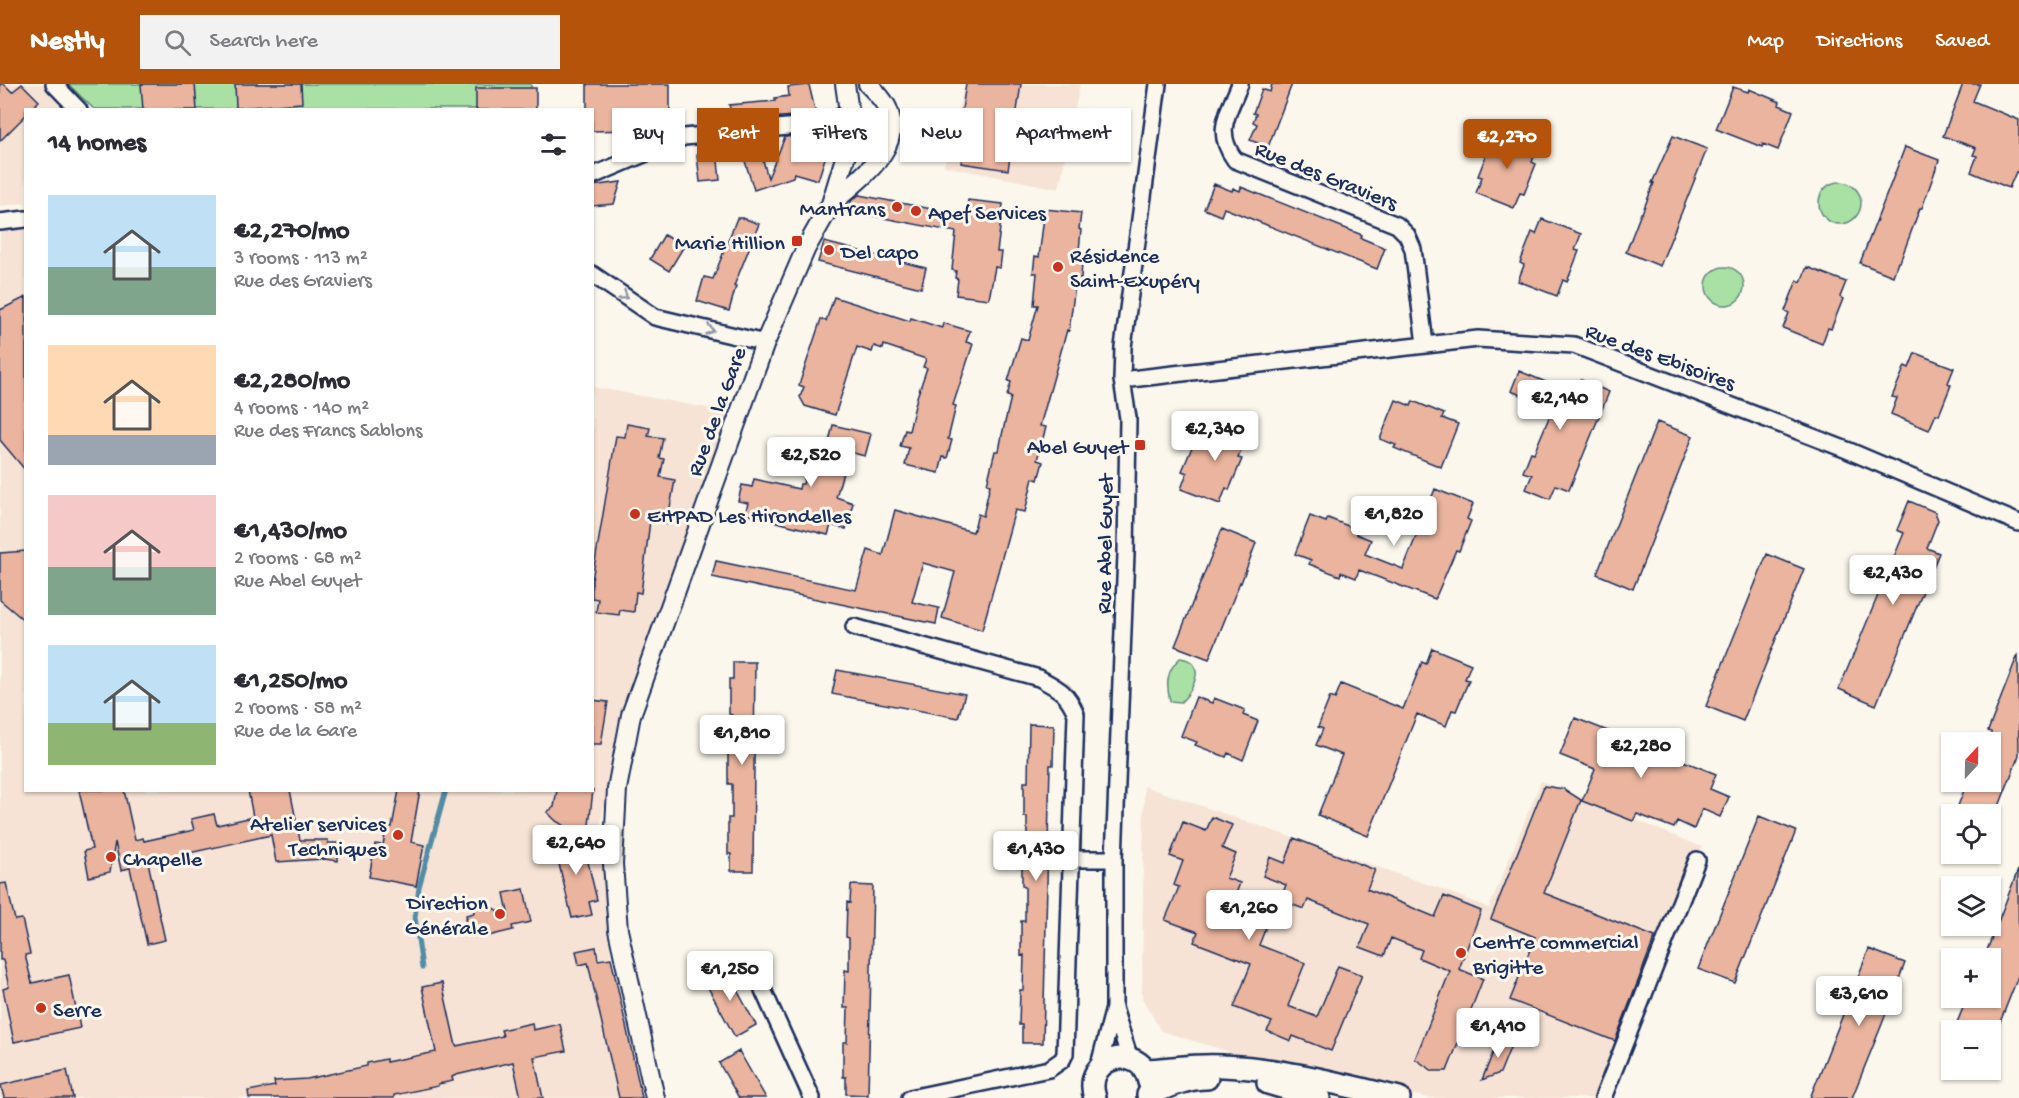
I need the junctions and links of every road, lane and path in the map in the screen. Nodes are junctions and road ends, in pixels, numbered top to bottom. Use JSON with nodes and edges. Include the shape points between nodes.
{"nodes":[{"id":1,"x":54,"y":84,"type":"edge"},
{"id":2,"x":845,"y":84,"type":"edge"},
{"id":3,"x":1158,"y":84,"type":"edge"},
{"id":4,"x":1240,"y":84,"type":"edge"},
{"id":5,"x":870,"y":86,"type":"edge"},
{"id":6,"x":77,"y":108,"type":"edge"},
{"id":7,"x":848,"y":108,"type":"edge"},
{"id":8,"x":852,"y":108,"type":"edge"},
{"id":9,"x":791,"y":127,"type":"edge"},
{"id":10,"x":844,"y":162,"type":"edge"},
{"id":11,"x":850,"y":162,"type":"edge"},
{"id":12,"x":870,"y":168,"type":"junction"},
{"id":13,"x":594,"y":175,"type":"edge"},
{"id":14,"x":831,"y":204,"type":"junction"},
{"id":15,"x":24,"y":219,"type":"edge"},
{"id":16,"x":0,"y":222,"type":"edge"},
{"id":17,"x":594,"y":275,"type":"edge"},
{"id":18,"x":765,"y":343,"type":"junction"},
{"id":19,"x":1425,"y":344,"type":"junction"},
{"id":20,"x":1122,"y":380,"type":"junction"},
{"id":21,"x":2019,"y":523,"type":"edge"},
{"id":22,"x":854,"y":627,"type":"dead end"},
{"id":23,"x":1071,"y":859,"type":"junction"},
{"id":24,"x":1114,"y":859,"type":"junction"},
{"id":25,"x":1697,"y":860,"type":"dead end"},
{"id":26,"x":763,"y":990,"type":"dead end"},
{"id":27,"x":1114,"y":1008,"type":"junction"},
{"id":28,"x":1137,"y":1064,"type":"junction"},
{"id":29,"x":1098,"y":1068,"type":"junction"},
{"id":30,"x":1147,"y":1096,"type":"edge"},
{"id":31,"x":655,"y":1098,"type":"edge"},
{"id":32,"x":812,"y":1098,"type":"edge"},
{"id":33,"x":910,"y":1098,"type":"edge"},
{"id":34,"x":1093,"y":1098,"type":"edge"},
{"id":35,"x":1319,"y":1098,"type":"edge"},
{"id":36,"x":1399,"y":1098,"type":"edge"},
{"id":37,"x":1603,"y":1098,"type":"edge"}],
"edges":[{"from":1,"to":6,"type":"street"},
{"from":2,"to":7,"type":"street","name":"Rue de la Gare"},
{"from":3,"to":20,"type":"street","name":"Rue Abel Guyet"},
{"from":4,"to":19,"type":"street","name":"Rue des Graviers","via":[[1223,125],[1225,146],[1236,160],[1397,225],[1407,235],[1413,249]]},
{"from":5,"to":8,"type":"street","name":"Rue de la Gare"},
{"from":5,"to":12,"type":"street","name":"Rue de la Gare","via":[[888,108],[892,124],[882,156]]},
{"from":9,"to":13,"type":"street","via":[[684,138]]},
{"from":10,"to":14,"type":"street","name":"Rue de la Gare"},
{"from":11,"to":12,"type":"street"},
{"from":12,"to":14,"type":"street","name":"Rue de la Gare"},
{"from":14,"to":18,"type":"street","name":"Rue de la Gare","via":[[806,248]]},
{"from":15,"to":16,"type":"street"},
{"from":17,"to":18,"type":"street","one_way":true,"via":[[655,317]]},
{"from":18,"to":31,"type":"street","name":"Rue de la Gare","via":[[631,715],[617,789],[612,852],[618,930]]},
{"from":19,"to":20,"type":"street","name":"Rue des Ebisoires"},
{"from":19,"to":21,"type":"street","name":"Rue des Ebisoires","via":[[1478,339],[1574,345],[1847,450]]},
{"from":20,"to":24,"type":"street","name":"Rue Abel Guyet","via":[[1128,418],[1126,554]]},
{"from":22,"to":23,"type":"street","via":[[1039,678],[1070,699],[1076,714]]},
{"from":23,"to":24,"type":"street"},
{"from":23,"to":33,"type":"street","via":[[1062,1060],[1049,1069]]},
{"from":24,"to":27,"type":"street","name":"Rue Abel Guyet"},
{"from":25,"to":37,"type":"street"},
{"from":26,"to":32,"type":"street"},
{"from":27,"to":28,"type":"street","name":"Rue Abel Guyet"},
{"from":27,"to":29,"type":"street","name":"Rue Abel Guyet"},
{"from":28,"to":29,"type":"main road","via":[[1112,1059]]},
{"from":28,"to":30,"type":"main road","via":[[1148,1078]]},
{"from":28,"to":36,"type":"main road","via":[[1251,1068]]},
{"from":29,"to":34,"type":"main road","via":[[1092,1082]]},
{"from":30,"to":35,"type":"main road","via":[[1199,1078],[1250,1078]]}]}
